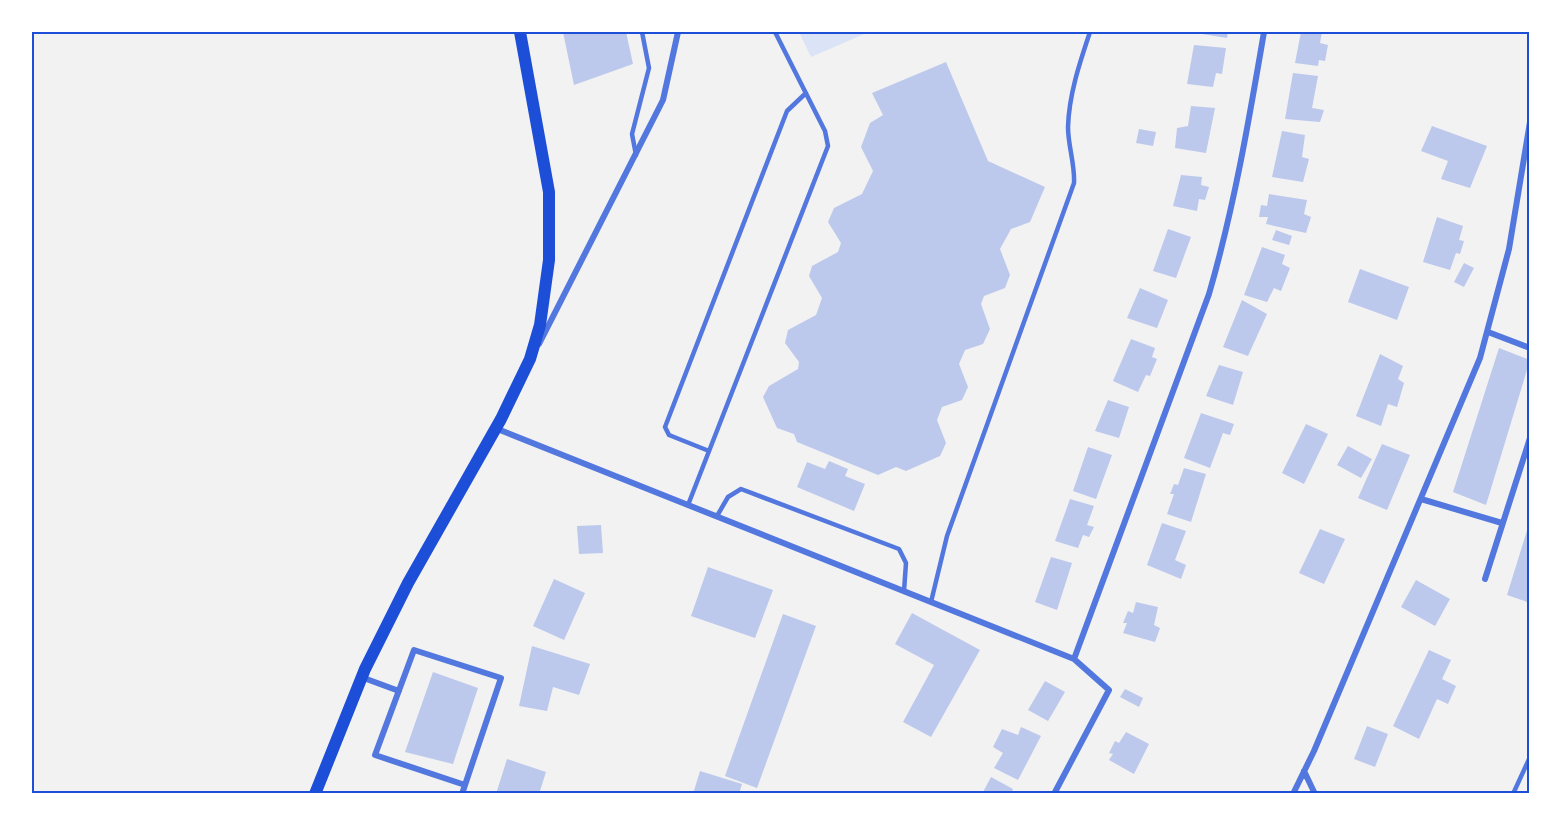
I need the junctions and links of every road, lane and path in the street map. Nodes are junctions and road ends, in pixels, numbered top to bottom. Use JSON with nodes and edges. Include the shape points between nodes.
{"nodes":[{"id":1,"x":520,"y":32,"type":"edge"},
{"id":2,"x":642,"y":32,"type":"edge"},
{"id":3,"x":678,"y":32,"type":"edge"},
{"id":4,"x":775,"y":32,"type":"edge"},
{"id":5,"x":1090,"y":32,"type":"edge"},
{"id":6,"x":1264,"y":32,"type":"edge"},
{"id":7,"x":806,"y":93,"type":"junction"},
{"id":8,"x":1530,"y":122,"type":"edge"},
{"id":9,"x":636,"y":155,"type":"junction"},
{"id":10,"x":1488,"y":332,"type":"junction"},
{"id":11,"x":1530,"y":348,"type":"edge"},
{"id":12,"x":530,"y":359,"type":"junction"},
{"id":13,"x":495,"y":428,"type":"junction"},
{"id":14,"x":1530,"y":438,"type":"edge"},
{"id":15,"x":709,"y":451,"type":"junction"},
{"id":16,"x":1421,"y":499,"type":"junction"},
{"id":17,"x":688,"y":505,"type":"junction"},
{"id":18,"x":717,"y":516,"type":"junction"},
{"id":19,"x":1502,"y":523,"type":"junction"},
{"id":20,"x":1485,"y":579,"type":"dead end"},
{"id":21,"x":904,"y":591,"type":"junction"},
{"id":22,"x":931,"y":602,"type":"junction"},
{"id":23,"x":1074,"y":659,"type":"junction"},
{"id":24,"x":361,"y":677,"type":"junction"},
{"id":25,"x":399,"y":691,"type":"junction"},
{"id":26,"x":1530,"y":757,"type":"edge"},
{"id":27,"x":1304,"y":771,"type":"junction"},
{"id":28,"x":465,"y":785,"type":"junction"},
{"id":29,"x":315,"y":794,"type":"edge"},
{"id":30,"x":462,"y":794,"type":"edge"},
{"id":31,"x":1054,"y":794,"type":"edge"},
{"id":32,"x":1293,"y":794,"type":"edge"},
{"id":33,"x":1315,"y":794,"type":"edge"},
{"id":34,"x":1513,"y":794,"type":"edge"}],
"edges":[{"from":1,"to":12,"type":"main road","via":[[549,192],[549,260],[540,325]]},
{"from":2,"to":9,"type":"lane","via":[[649,68],[632,134]]},
{"from":3,"to":9,"type":"street","via":[[663,100]]},
{"from":4,"to":7,"type":"lane"},
{"from":5,"to":22,"type":"lane","via":[[1076,75],[1068,128],[1074,183],[947,536]]},
{"from":6,"to":23,"type":"street","via":[[1236,190],[1209,294]]},
{"from":7,"to":15,"type":"lane","via":[[828,138],[826,152]]},
{"from":7,"to":15,"type":"lane","via":[[786,111],[665,427],[669,435]]},
{"from":8,"to":10,"type":"street","via":[[1509,249]]},
{"from":9,"to":12,"type":"street"},
{"from":10,"to":11,"type":"street"},
{"from":10,"to":16,"type":"street"},
{"from":12,"to":13,"type":"main road"},
{"from":13,"to":17,"type":"street"},
{"from":13,"to":24,"type":"main road","via":[[408,582]]},
{"from":14,"to":19,"type":"street"},
{"from":15,"to":17,"type":"lane"},
{"from":16,"to":19,"type":"street"},
{"from":16,"to":27,"type":"street"},
{"from":17,"to":18,"type":"street"},
{"from":18,"to":21,"type":"street"},
{"from":18,"to":21,"type":"lane","via":[[728,497],[741,489],[899,549],[906,563]]},
{"from":19,"to":20,"type":"street"},
{"from":21,"to":22,"type":"street"},
{"from":22,"to":23,"type":"street"},
{"from":23,"to":31,"type":"street","via":[[1109,690]]},
{"from":24,"to":25,"type":"street"},
{"from":24,"to":29,"type":"main road"},
{"from":25,"to":28,"type":"street","via":[[375,755]]},
{"from":25,"to":28,"type":"street","via":[[414,650],[501,678]]},
{"from":26,"to":34,"type":"lane"},
{"from":27,"to":32,"type":"street"},
{"from":27,"to":33,"type":"street"},
{"from":28,"to":30,"type":"street"}]}
